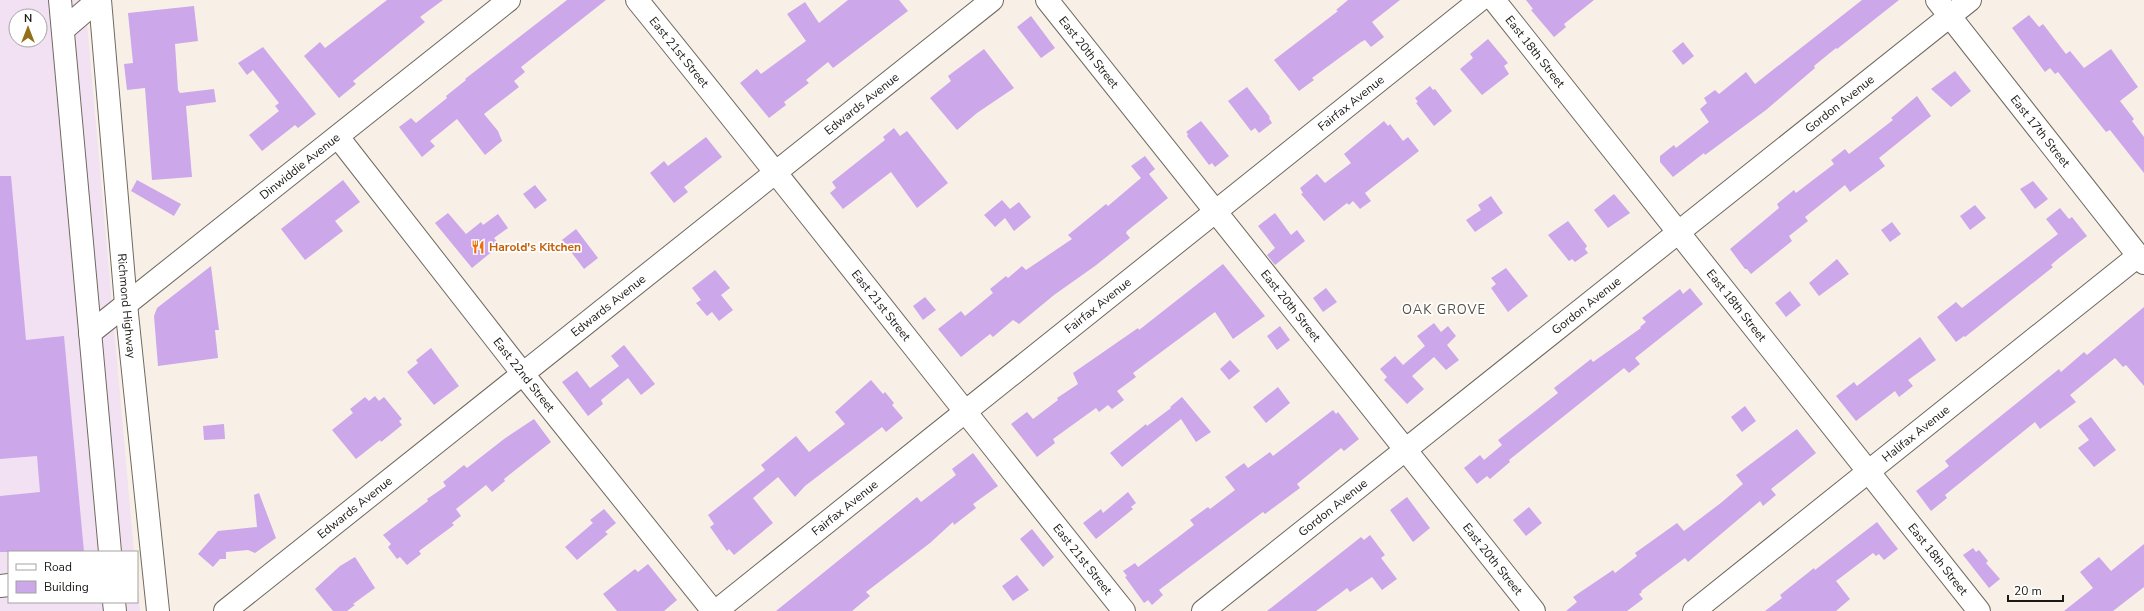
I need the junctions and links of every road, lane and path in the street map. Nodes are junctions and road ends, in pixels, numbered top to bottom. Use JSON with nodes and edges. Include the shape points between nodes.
{"nodes":[{"id":1,"x":60,"y":0,"type":"edge"},
{"id":2,"x":99,"y":0,"type":"edge"},
{"id":3,"x":509,"y":0,"type":"edge"},
{"id":4,"x":637,"y":0,"type":"edge"},
{"id":5,"x":992,"y":0,"type":"edge"},
{"id":6,"x":1047,"y":0,"type":"edge"},
{"id":7,"x":1480,"y":0,"type":"edge"},
{"id":8,"x":1494,"y":0,"type":"edge"},
{"id":9,"x":1970,"y":0,"type":"edge"},
{"id":10,"x":1943,"y":8,"type":"edge"},
{"id":11,"x":62,"y":30,"type":"junction"},
{"id":12,"x":338,"y":137,"type":"junction"},
{"id":13,"x":776,"y":171,"type":"junction"},
{"id":14,"x":1215,"y":212,"type":"junction"},
{"id":15,"x":1678,"y":233,"type":"junction"},
{"id":16,"x":2141,"y":259,"type":"edge"},
{"id":17,"x":126,"y":304,"type":"junction"},
{"id":18,"x":90,"y":333,"type":"junction"},
{"id":19,"x":523,"y":374,"type":"junction"},
{"id":20,"x":964,"y":412,"type":"junction"},
{"id":21,"x":1406,"y":450,"type":"junction"},
{"id":22,"x":1869,"y":472,"type":"junction"},
{"id":23,"x":110,"y":551,"type":"edge"},
{"id":24,"x":158,"y":611,"type":"edge"},
{"id":25,"x":225,"y":611,"type":"edge"},
{"id":26,"x":714,"y":611,"type":"edge"},
{"id":27,"x":1124,"y":611,"type":"edge"},
{"id":28,"x":1203,"y":611,"type":"edge"},
{"id":29,"x":1534,"y":611,"type":"edge"},
{"id":30,"x":1694,"y":611,"type":"edge"},
{"id":31,"x":1979,"y":611,"type":"edge"}],
"edges":[{"from":1,"to":11,"type":"street"},
{"from":2,"to":11,"type":"street"},
{"from":2,"to":17,"type":"street","name":"Richmond Highway"},
{"from":3,"to":12,"type":"street","name":"Dinwiddie Avenue"},
{"from":4,"to":13,"type":"street","name":"East 21st Street"},
{"from":5,"to":13,"type":"street","name":"Edwards Avenue"},
{"from":6,"to":14,"type":"street","name":"East 20th Street"},
{"from":7,"to":14,"type":"street","name":"Fairfax Avenue"},
{"from":8,"to":15,"type":"street","name":"East 18th Street"},
{"from":9,"to":10,"type":"street","name":"Gordon Avenue"},
{"from":10,"to":15,"type":"street","name":"Gordon Avenue"},
{"from":10,"to":16,"type":"street","name":"East 17th Street"},
{"from":11,"to":18,"type":"street"},
{"from":12,"to":17,"type":"street","name":"Dinwiddie Avenue"},
{"from":12,"to":19,"type":"street","name":"East 22nd Street"},
{"from":13,"to":19,"type":"street","name":"Edwards Avenue"},
{"from":13,"to":20,"type":"street","name":"East 21st Street"},
{"from":14,"to":20,"type":"street","name":"Fairfax Avenue"},
{"from":14,"to":21,"type":"street","name":"East 20th Street"},
{"from":15,"to":21,"type":"street","name":"Gordon Avenue"},
{"from":15,"to":22,"type":"street","name":"East 18th Street"},
{"from":16,"to":22,"type":"street","name":"Halifax Avenue"},
{"from":17,"to":18,"type":"street","name":"Dinwiddie Avenue"},
{"from":17,"to":24,"type":"street","name":"Richmond Highway"},
{"from":18,"to":23,"type":"street"},
{"from":19,"to":25,"type":"street","name":"Edwards Avenue"},
{"from":19,"to":26,"type":"street","name":"East 22nd Street"},
{"from":20,"to":26,"type":"street","name":"Fairfax Avenue"},
{"from":20,"to":27,"type":"street","name":"East 21st Street"},
{"from":21,"to":28,"type":"street","name":"Gordon Avenue"},
{"from":21,"to":29,"type":"street","name":"East 20th Street"},
{"from":22,"to":30,"type":"street","name":"Halifax Avenue"},
{"from":22,"to":31,"type":"street","name":"East 18th Street"}]}
